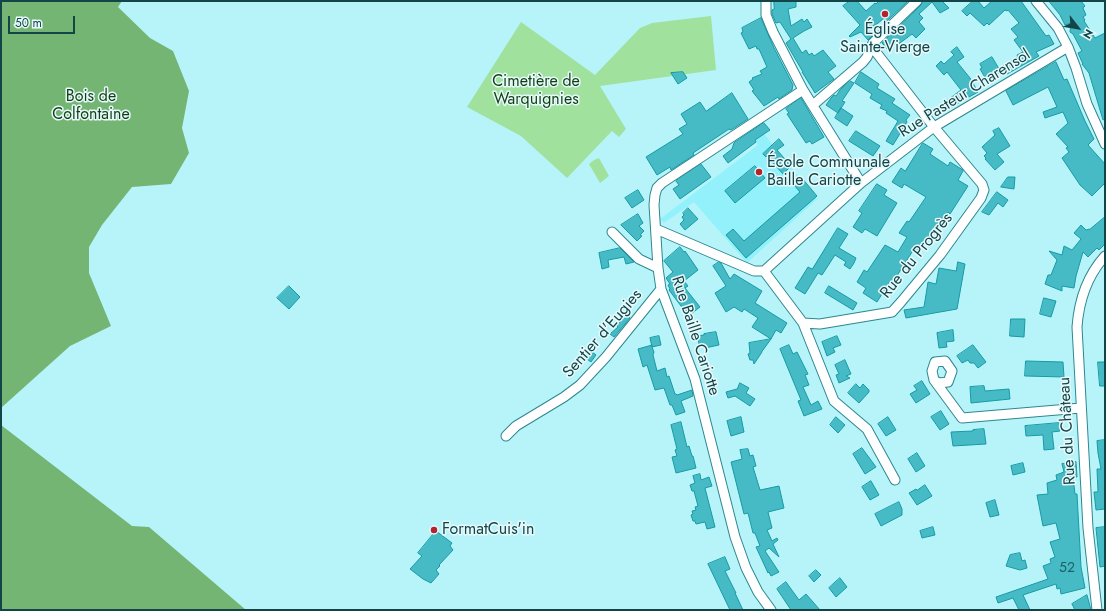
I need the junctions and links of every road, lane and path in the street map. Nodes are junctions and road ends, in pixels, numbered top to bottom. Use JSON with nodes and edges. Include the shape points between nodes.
{"nodes":[{"id":1,"x":766,"y":1,"type":"edge"},
{"id":2,"x":917,"y":1,"type":"edge"},
{"id":3,"x":1036,"y":1,"type":"edge"},
{"id":4,"x":872,"y":47,"type":"junction"},
{"id":5,"x":1068,"y":47,"type":"junction"},
{"id":6,"x":803,"y":90,"type":"junction"},
{"id":7,"x":813,"y":104,"type":"junction"},
{"id":8,"x":934,"y":127,"type":"junction"},
{"id":9,"x":1105,"y":144,"type":"edge"},
{"id":10,"x":861,"y":183,"type":"junction"},
{"id":11,"x":656,"y":229,"type":"junction"},
{"id":12,"x":612,"y":232,"type":"dead end"},
{"id":13,"x":1105,"y":256,"type":"edge"},
{"id":14,"x":658,"y":268,"type":"junction"},
{"id":15,"x":764,"y":271,"type":"junction"},
{"id":16,"x":662,"y":289,"type":"junction"},
{"id":17,"x":803,"y":323,"type":"junction"},
{"id":18,"x":934,"y":380,"type":"dead end"},
{"id":19,"x":1081,"y":408,"type":"junction"},
{"id":20,"x":506,"y":436,"type":"dead end"},
{"id":21,"x":895,"y":480,"type":"dead end"},
{"id":22,"x":771,"y":610,"type":"edge"},
{"id":23,"x":1097,"y":610,"type":"edge"}],
"edges":[{"from":1,"to":6,"type":"street","via":[[766,15],[773,32]]},
{"from":2,"to":4,"type":"street","via":[[877,38]]},
{"from":3,"to":5,"type":"street","via":[[1058,28]]},
{"from":4,"to":7,"type":"street","via":[[863,62]]},
{"from":4,"to":8,"type":"street"},
{"from":5,"to":8,"type":"street","name":"Rue Pasteur Charensol"},
{"from":5,"to":9,"type":"street","via":[[1087,104]]},
{"from":6,"to":7,"type":"street"},
{"from":6,"to":11,"type":"street","name":"Rue Baille Cariotte","via":[[662,183],[655,195]]},
{"from":7,"to":10,"type":"street"},
{"from":8,"to":10,"type":"street","name":"Rue Pasteur Charensol"},
{"from":8,"to":17,"type":"street","name":"Rue du Progrès","via":[[982,184],[982,198],[940,255],[892,312],[820,324]]},
{"from":10,"to":15,"type":"street","name":"Rue Pasteur Charensol"},
{"from":11,"to":14,"type":"street","name":"Rue Baille Cariotte"},
{"from":11,"to":15,"type":"street","via":[[754,271]]},
{"from":12,"to":14,"type":"street","via":[[639,259]]},
{"from":13,"to":19,"type":"street","name":"Rue du Château","via":[[1089,280],[1079,309],[1077,331]]},
{"from":14,"to":16,"type":"street","name":"Rue Baille Cariotte"},
{"from":15,"to":17,"type":"street"},
{"from":16,"to":20,"type":"street","name":"Sentier d'Eugies","via":[[593,373],[564,397],[516,426]]},
{"from":16,"to":22,"type":"street","name":"Rue Baille Cariotte","via":[[695,379],[735,537],[746,568]]},
{"from":17,"to":21,"type":"street","via":[[834,401],[867,429]]},
{"from":18,"to":19,"type":"street","via":[[962,418]]},
{"from":19,"to":23,"type":"street","name":"Rue du Château","via":[[1088,526]]}]}
